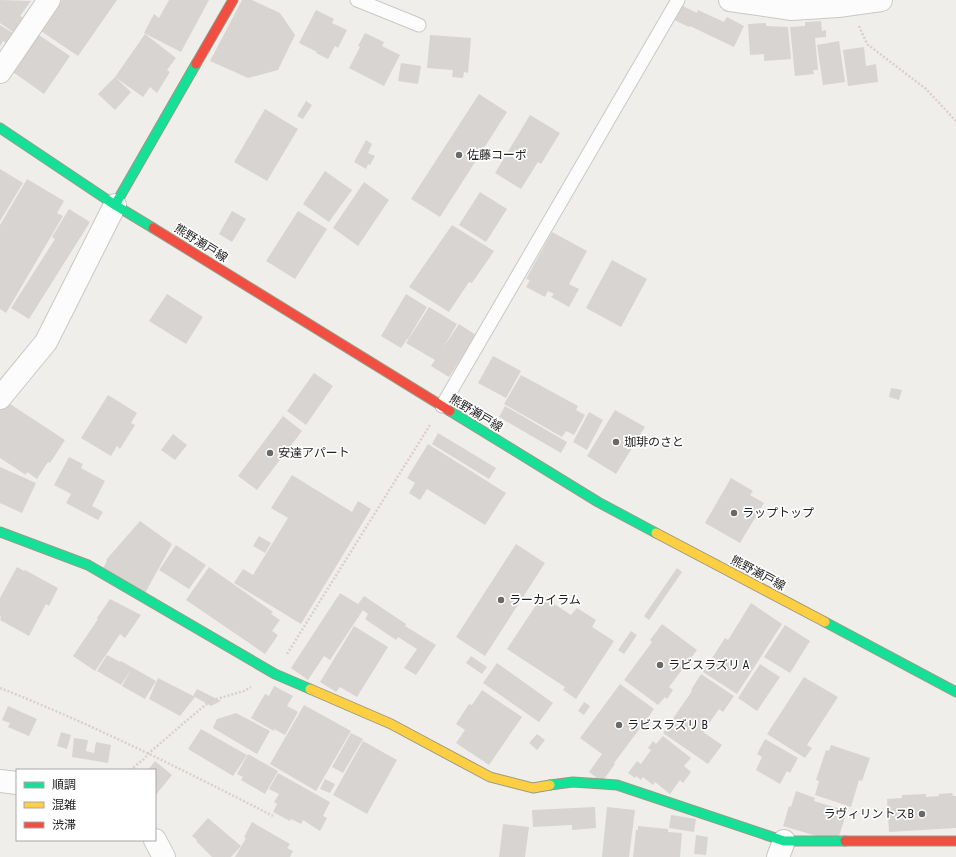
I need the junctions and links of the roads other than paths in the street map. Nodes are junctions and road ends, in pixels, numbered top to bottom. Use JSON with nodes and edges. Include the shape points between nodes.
{"nodes":[{"id":1,"x":49,"y":0,"type":"edge"},
{"id":2,"x":233,"y":0,"type":"edge"},
{"id":3,"x":357,"y":0,"type":"edge"},
{"id":4,"x":678,"y":0,"type":"edge"},
{"id":5,"x":730,"y":0,"type":"edge"},
{"id":6,"x":881,"y":0,"type":"edge"},
{"id":7,"x":419,"y":25,"type":"dead end"},
{"id":8,"x":0,"y":72,"type":"edge"},
{"id":9,"x":0,"y":128,"type":"edge"},
{"id":10,"x":116,"y":204,"type":"junction"},
{"id":11,"x":0,"y":398,"type":"edge"},
{"id":12,"x":442,"y":406,"type":"junction"},
{"id":13,"x":0,"y":532,"type":"edge"},
{"id":14,"x":956,"y":692,"type":"edge"},
{"id":15,"x":0,"y":781,"type":"edge"},
{"id":16,"x":16,"y":783,"type":"edge"},
{"id":17,"x":155,"y":841,"type":"edge"},
{"id":18,"x":956,"y":841,"type":"edge"},
{"id":19,"x":781,"y":849,"type":"edge"},
{"id":20,"x":164,"y":857,"type":"edge"}],
"edges":[{"from":1,"to":8,"type":"street"},
{"from":2,"to":10,"type":"street"},
{"from":3,"to":7,"type":"lane"},
{"from":4,"to":12,"type":"lane"},
{"from":5,"to":6,"type":"street","via":[[792,9]]},
{"from":9,"to":10,"type":"street","name":"熊野瀬戸線"},
{"from":10,"to":11,"type":"street","via":[[46,342]]},
{"from":10,"to":12,"type":"street","name":"熊野瀬戸線"},
{"from":12,"to":14,"type":"street","name":"熊野瀬戸線","via":[[598,502]]},
{"from":13,"to":19,"type":"street","via":[[88,565],[275,674],[391,724],[490,777],[533,788],[573,782],[617,784]]},
{"from":15,"to":16,"type":"street"},
{"from":17,"to":20,"type":"street"},
{"from":18,"to":19,"type":"street"}]}
